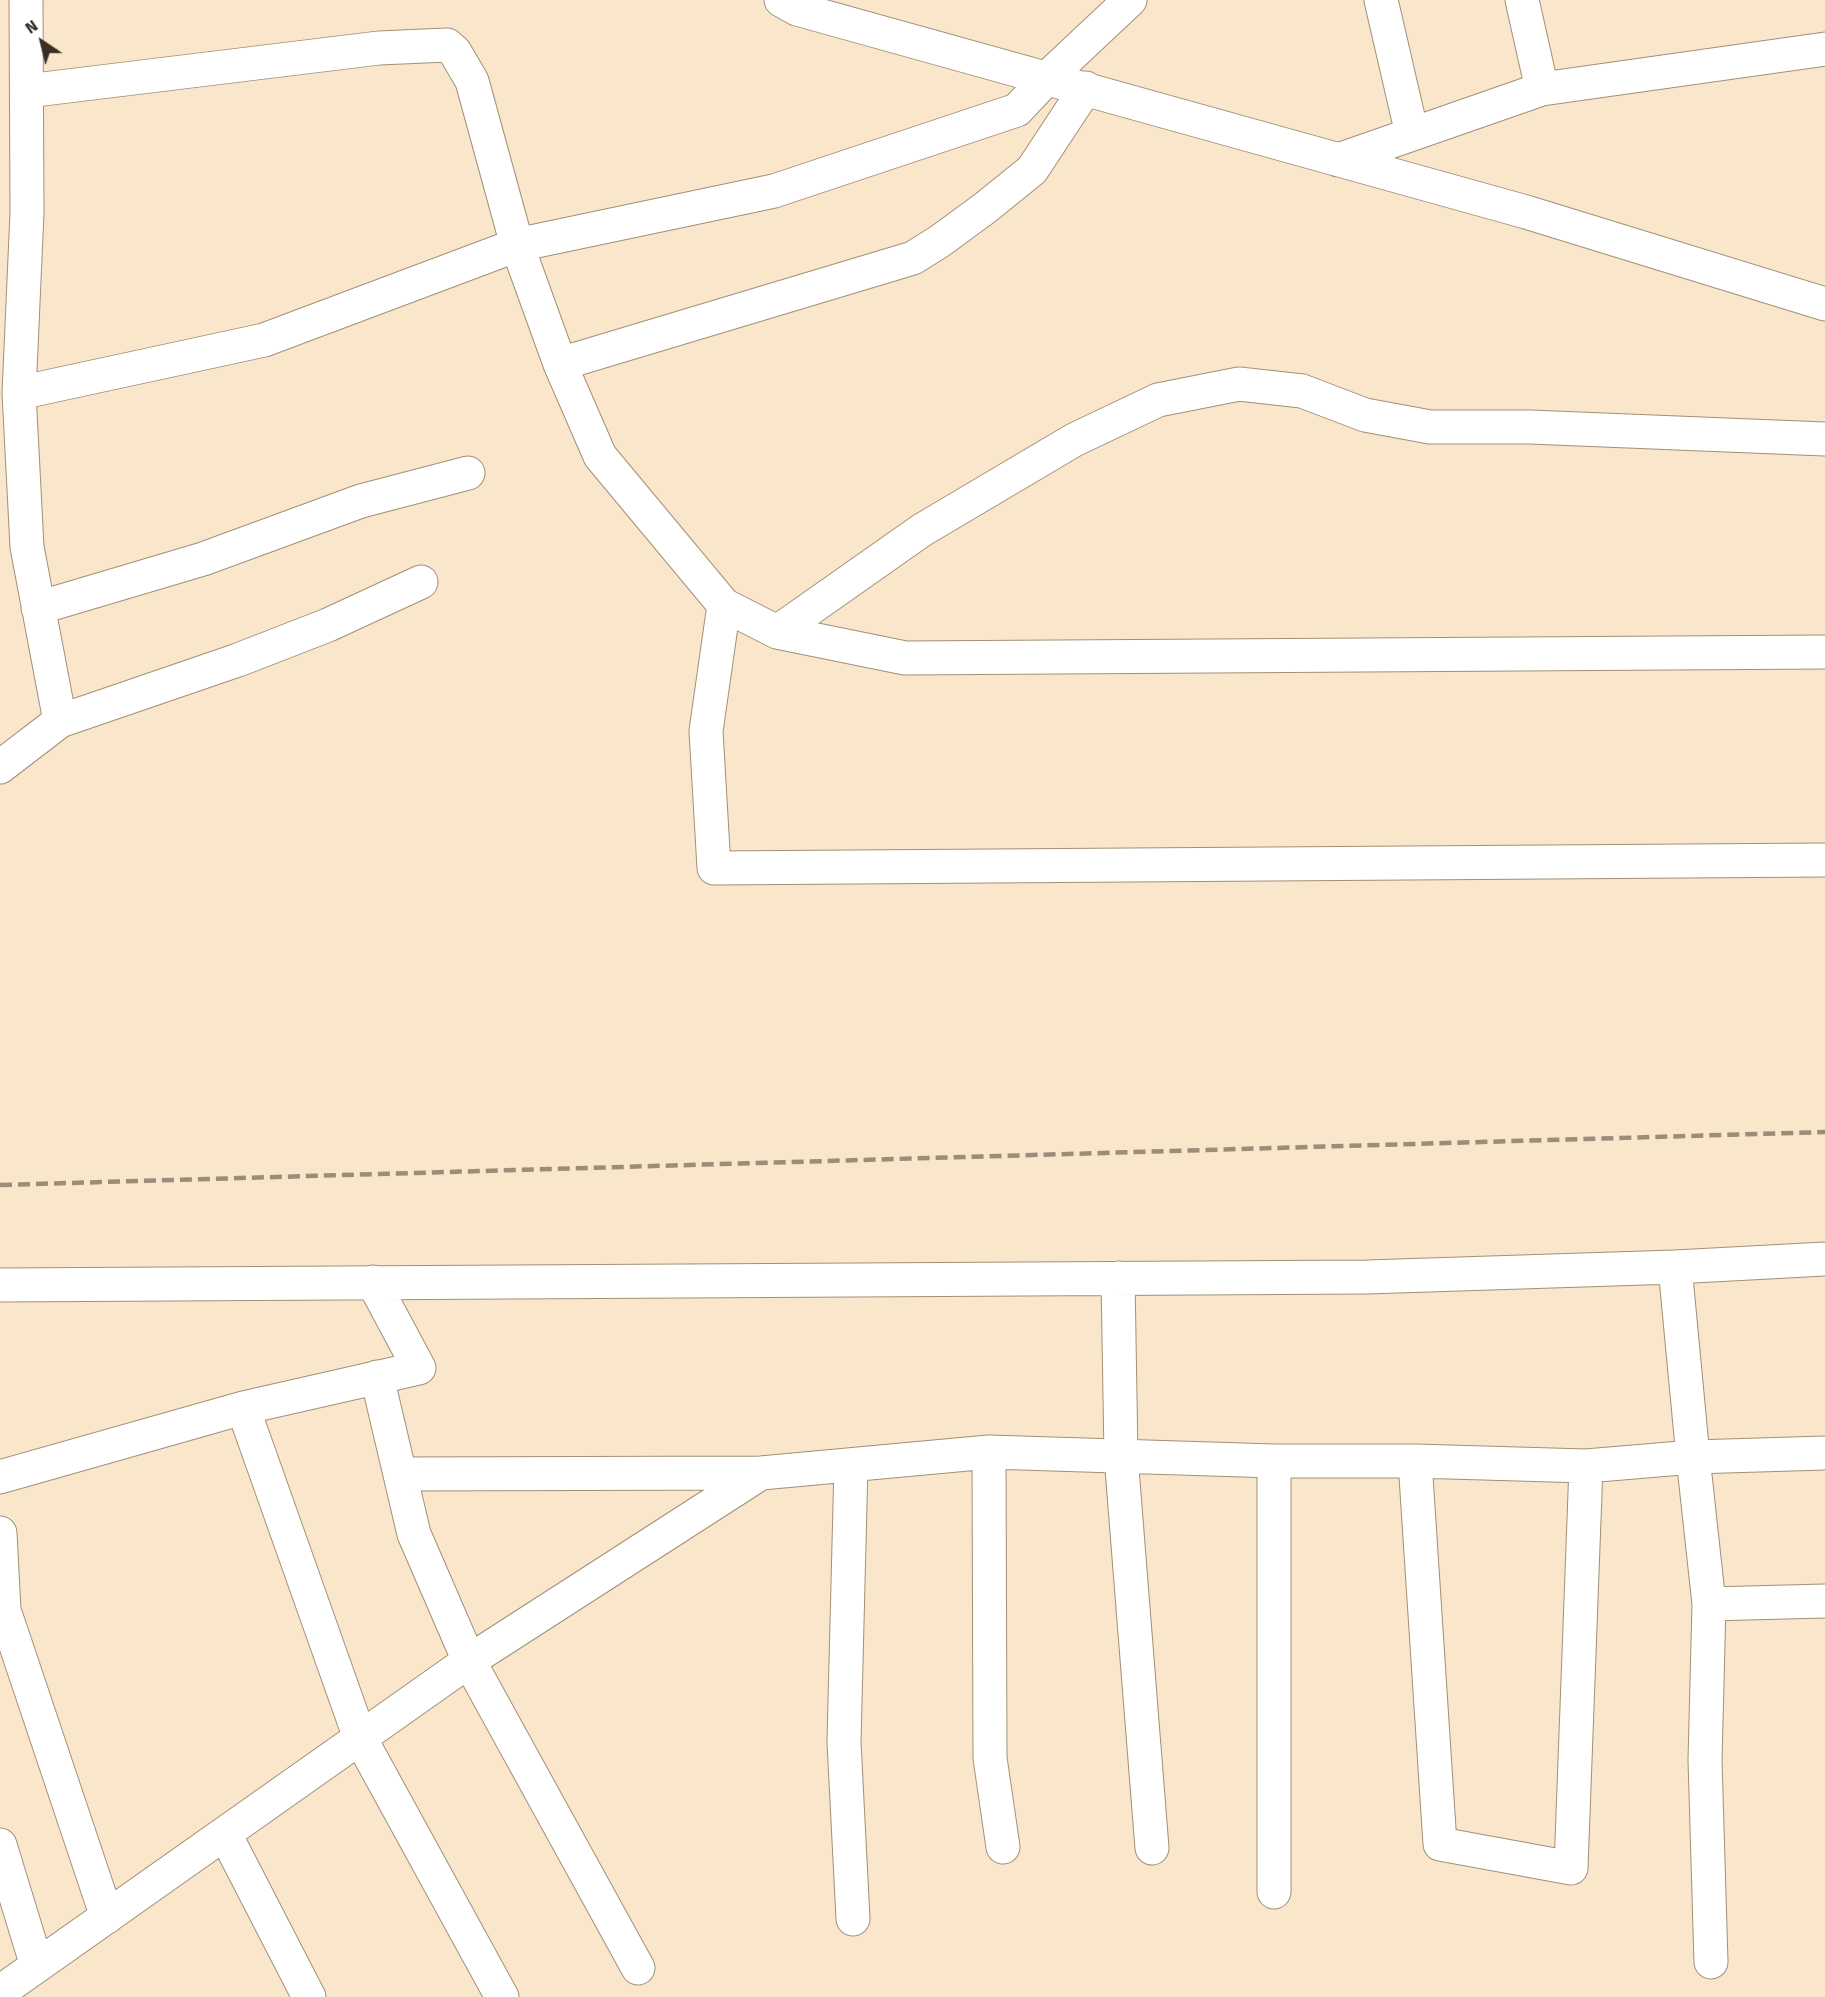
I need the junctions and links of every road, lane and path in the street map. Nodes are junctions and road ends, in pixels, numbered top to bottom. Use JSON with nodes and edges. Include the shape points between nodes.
{"nodes":[{"id":1,"x":26,"y":0,"type":"edge"},
{"id":2,"x":781,"y":0,"type":"edge"},
{"id":3,"x":1130,"y":0,"type":"edge"},
{"id":4,"x":1381,"y":0,"type":"edge"},
{"id":5,"x":1522,"y":0,"type":"edge"},
{"id":6,"x":1825,"y":50,"type":"edge"},
{"id":7,"x":1047,"y":78,"type":"junction"},
{"id":8,"x":1086,"y":88,"type":"junction"},
{"id":9,"x":1542,"y":89,"type":"junction"},
{"id":10,"x":27,"y":91,"type":"junction"},
{"id":11,"x":1412,"y":134,"type":"junction"},
{"id":12,"x":1338,"y":160,"type":"junction"},
{"id":13,"x":517,"y":245,"type":"junction"},
{"id":14,"x":1825,"y":303,"type":"edge"},
{"id":15,"x":560,"y":364,"type":"junction"},
{"id":16,"x":18,"y":393,"type":"junction"},
{"id":17,"x":1825,"y":439,"type":"edge"},
{"id":18,"x":468,"y":473,"type":"dead end"},
{"id":19,"x":421,"y":582,"type":"dead end"},
{"id":20,"x":724,"y":605,"type":"junction"},
{"id":21,"x":38,"y":608,"type":"junction"},
{"id":22,"x":777,"y":632,"type":"junction"},
{"id":23,"x":1825,"y":652,"type":"edge"},
{"id":24,"x":60,"y":722,"type":"junction"},
{"id":25,"x":0,"y":767,"type":"edge"},
{"id":26,"x":1825,"y":860,"type":"edge"},
{"id":27,"x":1825,"y":1258,"type":"edge"},
{"id":28,"x":1674,"y":1268,"type":"junction"},
{"id":29,"x":1118,"y":1278,"type":"junction"},
{"id":30,"x":374,"y":1282,"type":"junction"},
{"id":31,"x":0,"y":1285,"type":"edge"},
{"id":32,"x":377,"y":1377,"type":"junction"},
{"id":33,"x":243,"y":1408,"type":"junction"},
{"id":34,"x":989,"y":1452,"type":"junction"},
{"id":35,"x":1825,"y":1453,"type":"edge"},
{"id":36,"x":1121,"y":1456,"type":"junction"},
{"id":37,"x":1693,"y":1457,"type":"junction"},
{"id":38,"x":1274,"y":1461,"type":"junction"},
{"id":39,"x":1415,"y":1461,"type":"junction"},
{"id":40,"x":850,"y":1465,"type":"junction"},
{"id":41,"x":1586,"y":1466,"type":"junction"},
{"id":42,"x":761,"y":1473,"type":"junction"},
{"id":43,"x":400,"y":1474,"type":"junction"},
{"id":44,"x":0,"y":1477,"type":"edge"},
{"id":45,"x":0,"y":1533,"type":"edge"},
{"id":46,"x":1825,"y":1601,"type":"edge"},
{"id":47,"x":1709,"y":1604,"type":"junction"},
{"id":48,"x":469,"y":1661,"type":"junction"},
{"id":49,"x":360,"y":1738,"type":"junction"},
{"id":50,"x":225,"y":1834,"type":"junction"},
{"id":51,"x":0,"y":1845,"type":"edge"},
{"id":52,"x":1003,"y":1847,"type":"dead end"},
{"id":53,"x":1152,"y":1848,"type":"dead end"},
{"id":54,"x":1274,"y":1892,"type":"dead end"},
{"id":55,"x":107,"y":1917,"type":"junction"},
{"id":56,"x":853,"y":1919,"type":"dead end"},
{"id":57,"x":1711,"y":1962,"type":"dead end"},
{"id":58,"x":37,"y":1966,"type":"junction"},
{"id":59,"x":638,"y":1968,"type":"dead end"},
{"id":60,"x":0,"y":1992,"type":"edge"},
{"id":61,"x":309,"y":1997,"type":"edge"},
{"id":62,"x":502,"y":1997,"type":"edge"}],
"edges":[{"from":1,"to":10,"type":"street"},
{"from":2,"to":7,"type":"street","via":[[797,9]]},
{"from":3,"to":7,"type":"street"},
{"from":4,"to":11,"type":"street"},
{"from":5,"to":9,"type":"street"},
{"from":6,"to":9,"type":"street"},
{"from":7,"to":8,"type":"street"},
{"from":7,"to":13,"type":"street","via":[[1017,110],[774,191]]},
{"from":8,"to":12,"type":"street"},
{"from":8,"to":15,"type":"street","via":[[1032,170],[940,242],[913,258]]},
{"from":9,"to":11,"type":"street"},
{"from":10,"to":13,"type":"street","via":[[379,48],[447,45],[472,81]]},
{"from":10,"to":16,"type":"street","via":[[27,213]]},
{"from":11,"to":12,"type":"street"},
{"from":12,"to":14,"type":"street","via":[[1526,212]]},
{"from":13,"to":15,"type":"street"},
{"from":13,"to":16,"type":"street","via":[[264,340]]},
{"from":15,"to":20,"type":"street","via":[[600,456]]},
{"from":16,"to":21,"type":"street","via":[[27,547]]},
{"from":17,"to":22,"type":"street","via":[[1530,427],[1430,427],[1365,415],[1302,392],[1239,384],[1158,400],[1074,440],[922,530]]},
{"from":18,"to":21,"type":"street","via":[[361,501],[203,559]]},
{"from":19,"to":24,"type":"street","via":[[328,625],[238,660]]},
{"from":20,"to":22,"type":"street"},
{"from":20,"to":26,"type":"street","via":[[706,731],[714,868]]},
{"from":21,"to":24,"type":"street"},
{"from":22,"to":23,"type":"street","via":[[905,658]]},
{"from":24,"to":25,"type":"street"},
{"from":27,"to":28,"type":"street"},
{"from":28,"to":29,"type":"street","via":[[1367,1277]]},
{"from":28,"to":37,"type":"street"},
{"from":29,"to":30,"type":"street"},
{"from":29,"to":36,"type":"street"},
{"from":30,"to":31,"type":"street"},
{"from":30,"to":32,"type":"street","via":[[419,1368]]},
{"from":32,"to":33,"type":"street"},
{"from":32,"to":43,"type":"street"},
{"from":33,"to":44,"type":"street"},
{"from":33,"to":49,"type":"street"},
{"from":34,"to":36,"type":"street"},
{"from":34,"to":40,"type":"street"},
{"from":34,"to":52,"type":"street","via":[[990,1758]]},
{"from":35,"to":37,"type":"street"},
{"from":36,"to":38,"type":"street"},
{"from":36,"to":53,"type":"street"},
{"from":37,"to":41,"type":"street"},
{"from":37,"to":47,"type":"street"},
{"from":38,"to":39,"type":"street"},
{"from":38,"to":54,"type":"street"},
{"from":39,"to":41,"type":"street"},
{"from":39,"to":41,"type":"street","via":[[1440,1844],[1571,1868]]},
{"from":40,"to":42,"type":"street"},
{"from":40,"to":56,"type":"street","via":[[844,1742]]},
{"from":42,"to":43,"type":"street"},
{"from":42,"to":48,"type":"street"},
{"from":43,"to":48,"type":"street","via":[[414,1534]]},
{"from":45,"to":55,"type":"street","via":[[4,1610]]},
{"from":46,"to":47,"type":"street"},
{"from":47,"to":57,"type":"street","via":[[1705,1760]]},
{"from":48,"to":49,"type":"street"},
{"from":48,"to":59,"type":"street"},
{"from":49,"to":50,"type":"street"},
{"from":49,"to":62,"type":"street"},
{"from":50,"to":55,"type":"street"},
{"from":50,"to":61,"type":"street"},
{"from":51,"to":58,"type":"street"},
{"from":55,"to":58,"type":"street"},
{"from":58,"to":60,"type":"street"}]}
